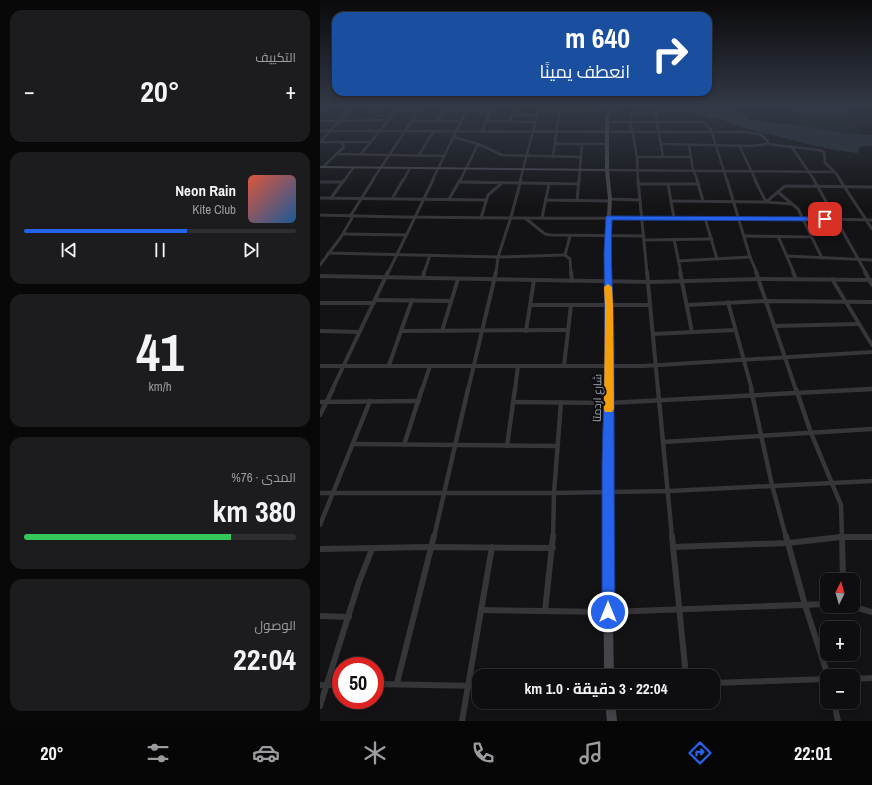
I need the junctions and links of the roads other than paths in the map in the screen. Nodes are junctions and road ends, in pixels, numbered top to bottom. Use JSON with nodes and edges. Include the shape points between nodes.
{"nodes":[{"id":1,"x":398,"y":141,"type":"edge"},
{"id":2,"x":428,"y":141,"type":"edge"},
{"id":3,"x":452,"y":141,"type":"edge"},
{"id":4,"x":467,"y":141,"type":"edge"},
{"id":5,"x":531,"y":141,"type":"edge"},
{"id":6,"x":556,"y":141,"type":"edge"},
{"id":7,"x":608,"y":141,"type":"edge"},
{"id":8,"x":635,"y":141,"type":"edge"},
{"id":9,"x":660,"y":141,"type":"edge"},
{"id":10,"x":714,"y":141,"type":"edge"},
{"id":11,"x":768,"y":141,"type":"edge"},
{"id":12,"x":320,"y":142,"type":"edge"},
{"id":13,"x":342,"y":142,"type":"junction"},
{"id":14,"x":371,"y":142,"type":"joint"},
{"id":15,"x":478,"y":144,"type":"junction"},
{"id":16,"x":556,"y":144,"type":"junction"},
{"id":17,"x":582,"y":144,"type":"junction"},
{"id":18,"x":608,"y":144,"type":"junction"},
{"id":19,"x":661,"y":144,"type":"junction"},
{"id":20,"x":767,"y":144,"type":"junction"},
{"id":21,"x":689,"y":145,"type":"junction"},
{"id":22,"x":715,"y":145,"type":"junction"},
{"id":23,"x":739,"y":145,"type":"junction"},
{"id":24,"x":791,"y":146,"type":"junction"},
{"id":25,"x":336,"y":154,"type":"junction"},
{"id":26,"x":361,"y":154,"type":"junction"},
{"id":27,"x":388,"y":155,"type":"junction"},
{"id":28,"x":419,"y":156,"type":"junction"},
{"id":29,"x":444,"y":156,"type":"junction"},
{"id":30,"x":527,"y":157,"type":"junction"},
{"id":31,"x":553,"y":157,"type":"junction"},
{"id":32,"x":581,"y":157,"type":"junction"},
{"id":33,"x":637,"y":157,"type":"junction"},
{"id":34,"x":663,"y":157,"type":"junction"},
{"id":35,"x":691,"y":157,"type":"junction"},
{"id":36,"x":322,"y":167,"type":"edge"},
{"id":37,"x":353,"y":168,"type":"junction"},
{"id":38,"x":380,"y":168,"type":"junction"},
{"id":39,"x":410,"y":168,"type":"junction"},
{"id":40,"x":438,"y":168,"type":"junction"},
{"id":41,"x":465,"y":169,"type":"junction"},
{"id":42,"x":523,"y":169,"type":"junction"},
{"id":43,"x":580,"y":170,"type":"junction"},
{"id":44,"x":607,"y":170,"type":"junction"},
{"id":45,"x":638,"y":170,"type":"junction"},
{"id":46,"x":693,"y":170,"type":"junction"},
{"id":47,"x":724,"y":171,"type":"junction"},
{"id":48,"x":752,"y":171,"type":"junction"},
{"id":49,"x":809,"y":171,"type":"junction"},
{"id":50,"x":835,"y":172,"type":"junction"},
{"id":51,"x":320,"y":182,"type":"edge"},
{"id":52,"x":343,"y":182,"type":"junction"},
{"id":53,"x":459,"y":182,"type":"junction"},
{"id":54,"x":502,"y":183,"type":"junction"},
{"id":55,"x":520,"y":183,"type":"junction"},
{"id":56,"x":549,"y":184,"type":"junction"},
{"id":57,"x":579,"y":184,"type":"junction"},
{"id":58,"x":638,"y":184,"type":"junction"},
{"id":59,"x":668,"y":184,"type":"junction"},
{"id":60,"x":699,"y":184,"type":"junction"},
{"id":61,"x":818,"y":186,"type":"junction"},
{"id":62,"x":845,"y":187,"type":"junction"},
{"id":63,"x":872,"y":187,"type":"edge"},
{"id":64,"x":778,"y":192,"type":"junction"},
{"id":65,"x":320,"y":198,"type":"edge"},
{"id":66,"x":331,"y":198,"type":"junction"},
{"id":67,"x":361,"y":198,"type":"junction"},
{"id":68,"x":392,"y":199,"type":"junction"},
{"id":69,"x":424,"y":199,"type":"junction"},
{"id":70,"x":449,"y":199,"type":"junction"},
{"id":71,"x":486,"y":200,"type":"junction"},
{"id":72,"x":545,"y":200,"type":"junction"},
{"id":73,"x":577,"y":200,"type":"junction"},
{"id":74,"x":610,"y":200,"type":"junction"},
{"id":75,"x":640,"y":200,"type":"junction"},
{"id":76,"x":671,"y":201,"type":"junction"},
{"id":77,"x":703,"y":201,"type":"junction"},
{"id":78,"x":734,"y":201,"type":"junction"},
{"id":79,"x":766,"y":202,"type":"junction"},
{"id":80,"x":792,"y":204,"type":"junction"},
{"id":81,"x":320,"y":215,"type":"edge"},
{"id":82,"x":351,"y":215,"type":"junction"},
{"id":83,"x":416,"y":218,"type":"junction"},
{"id":84,"x":482,"y":218,"type":"junction"},
{"id":85,"x":511,"y":218,"type":"junction"},
{"id":86,"x":525,"y":218,"type":"junction"},
{"id":87,"x":542,"y":218,"type":"junction"},
{"id":88,"x":609,"y":218,"type":"junction"},
{"id":89,"x":642,"y":218,"type":"junction"},
{"id":90,"x":674,"y":218,"type":"junction"},
{"id":91,"x":705,"y":218,"type":"junction"},
{"id":92,"x":740,"y":218,"type":"junction"},
{"id":93,"x":802,"y":218,"type":"junction"},
{"id":94,"x":837,"y":219,"type":"junction"},
{"id":95,"x":867,"y":220,"type":"junction"},
{"id":96,"x":872,"y":220,"type":"edge"},
{"id":97,"x":872,"y":229,"type":"edge"},
{"id":98,"x":344,"y":234,"type":"junction"},
{"id":99,"x":407,"y":235,"type":"junction"},
{"id":100,"x":570,"y":236,"type":"junction"},
{"id":101,"x":608,"y":236,"type":"junction"},
{"id":102,"x":744,"y":236,"type":"junction"},
{"id":103,"x":778,"y":236,"type":"junction"},
{"id":104,"x":811,"y":237,"type":"junction"},
{"id":105,"x":644,"y":238,"type":"junction"},
{"id":106,"x":712,"y":239,"type":"junction"},
{"id":107,"x":674,"y":240,"type":"junction"},
{"id":108,"x":328,"y":253,"type":"junction"},
{"id":109,"x":397,"y":255,"type":"junction"},
{"id":110,"x":430,"y":255,"type":"junction"},
{"id":111,"x":565,"y":255,"type":"junction"},
{"id":112,"x":787,"y":256,"type":"junction"},
{"id":113,"x":498,"y":257,"type":"junction"},
{"id":114,"x":750,"y":257,"type":"junction"},
{"id":115,"x":822,"y":258,"type":"junction"},
{"id":116,"x":718,"y":259,"type":"junction"},
{"id":117,"x":859,"y":259,"type":"junction"},
{"id":118,"x":872,"y":260,"type":"edge"},
{"id":119,"x":678,"y":261,"type":"junction"},
{"id":120,"x":320,"y":265,"type":"edge"},
{"id":121,"x":320,"y":276,"type":"edge"},
{"id":122,"x":386,"y":277,"type":"junction"},
{"id":123,"x":423,"y":277,"type":"junction"},
{"id":124,"x":458,"y":279,"type":"junction"},
{"id":125,"x":759,"y":279,"type":"junction"},
{"id":126,"x":796,"y":279,"type":"junction"},
{"id":127,"x":832,"y":279,"type":"junction"},
{"id":128,"x":495,"y":280,"type":"junction"},
{"id":129,"x":534,"y":280,"type":"junction"},
{"id":130,"x":871,"y":280,"type":"edge"},
{"id":131,"x":572,"y":281,"type":"junction"},
{"id":132,"x":607,"y":281,"type":"junction"},
{"id":133,"x":682,"y":281,"type":"junction"},
{"id":134,"x":648,"y":282,"type":"junction"},
{"id":135,"x":872,"y":285,"type":"edge"},
{"id":136,"x":412,"y":300,"type":"junction"},
{"id":137,"x":452,"y":301,"type":"junction"},
{"id":138,"x":766,"y":301,"type":"junction"},
{"id":139,"x":844,"y":301,"type":"junction"},
{"id":140,"x":375,"y":302,"type":"junction"},
{"id":141,"x":728,"y":302,"type":"junction"},
{"id":142,"x":872,"y":302,"type":"edge"},
{"id":143,"x":320,"y":303,"type":"edge"},
{"id":144,"x":530,"y":305,"type":"junction"},
{"id":145,"x":571,"y":305,"type":"junction"},
{"id":146,"x":650,"y":305,"type":"junction"},
{"id":147,"x":687,"y":305,"type":"junction"},
{"id":148,"x":609,"y":306,"type":"junction"},
{"id":149,"x":858,"y":324,"type":"junction"},
{"id":150,"x":774,"y":326,"type":"junction"},
{"id":151,"x":568,"y":330,"type":"junction"},
{"id":152,"x":735,"y":330,"type":"junction"},
{"id":153,"x":320,"y":331,"type":"edge"},
{"id":154,"x":442,"y":331,"type":"junction"},
{"id":155,"x":482,"y":331,"type":"junction"},
{"id":156,"x":526,"y":331,"type":"junction"},
{"id":157,"x":359,"y":332,"type":"junction"},
{"id":158,"x":401,"y":332,"type":"junction"},
{"id":159,"x":692,"y":332,"type":"junction"},
{"id":160,"x":653,"y":334,"type":"junction"},
{"id":161,"x":872,"y":345,"type":"edge"},
{"id":162,"x":872,"y":352,"type":"edge"},
{"id":163,"x":785,"y":358,"type":"junction"},
{"id":164,"x":744,"y":361,"type":"junction"},
{"id":165,"x":344,"y":365,"type":"junction"},
{"id":166,"x":390,"y":365,"type":"junction"},
{"id":167,"x":320,"y":366,"type":"edge"},
{"id":168,"x":430,"y":366,"type":"junction"},
{"id":169,"x":474,"y":366,"type":"junction"},
{"id":170,"x":518,"y":366,"type":"junction"},
{"id":171,"x":564,"y":366,"type":"junction"},
{"id":172,"x":656,"y":366,"type":"junction"},
{"id":173,"x":609,"y":367,"type":"junction"},
{"id":174,"x":872,"y":389,"type":"edge"},
{"id":175,"x":798,"y":394,"type":"junction"},
{"id":176,"x":753,"y":396,"type":"junction"},
{"id":177,"x":659,"y":400,"type":"junction"},
{"id":178,"x":370,"y":401,"type":"junction"},
{"id":179,"x":419,"y":401,"type":"junction"},
{"id":180,"x":320,"y":402,"type":"edge"},
{"id":181,"x":326,"y":402,"type":"junction"},
{"id":182,"x":513,"y":402,"type":"junction"},
{"id":183,"x":561,"y":402,"type":"junction"},
{"id":184,"x":609,"y":403,"type":"junction"},
{"id":185,"x":320,"y":415,"type":"edge"},
{"id":186,"x":872,"y":429,"type":"edge"},
{"id":187,"x":811,"y":433,"type":"junction"},
{"id":188,"x":761,"y":436,"type":"junction"},
{"id":189,"x":663,"y":442,"type":"junction"},
{"id":190,"x":353,"y":444,"type":"junction"},
{"id":191,"x":404,"y":445,"type":"junction"},
{"id":192,"x":454,"y":445,"type":"junction"},
{"id":193,"x":507,"y":446,"type":"junction"},
{"id":194,"x":557,"y":446,"type":"junction"},
{"id":195,"x":872,"y":480,"type":"edge"},
{"id":196,"x":833,"y":482,"type":"junction"},
{"id":197,"x":772,"y":485,"type":"junction"},
{"id":198,"x":609,"y":491,"type":"junction"},
{"id":199,"x":669,"y":491,"type":"junction"},
{"id":200,"x":445,"y":492,"type":"junction"},
{"id":201,"x":320,"y":493,"type":"edge"},
{"id":202,"x":554,"y":493,"type":"junction"},
{"id":203,"x":333,"y":494,"type":"junction"},
{"id":204,"x":320,"y":525,"type":"edge"},
{"id":205,"x":841,"y":537,"type":"junction"},
{"id":206,"x":872,"y":537,"type":"edge"},
{"id":207,"x":788,"y":542,"type":"junction"},
{"id":208,"x":430,"y":547,"type":"junction"},
{"id":209,"x":492,"y":547,"type":"junction"},
{"id":210,"x":673,"y":547,"type":"junction"},
{"id":211,"x":553,"y":548,"type":"junction"},
{"id":212,"x":320,"y":549,"type":"edge"},
{"id":213,"x":372,"y":549,"type":"junction"},
{"id":214,"x":843,"y":573,"type":"edge"},
{"id":215,"x":805,"y":604,"type":"junction"},
{"id":216,"x":820,"y":604,"type":"edge"},
{"id":217,"x":860,"y":609,"type":"edge"},
{"id":218,"x":481,"y":610,"type":"junction"},
{"id":219,"x":679,"y":610,"type":"junction"},
{"id":220,"x":545,"y":611,"type":"junction"},
{"id":221,"x":608,"y":612,"type":"junction"},
{"id":222,"x":872,"y":612,"type":"edge"},
{"id":223,"x":320,"y":616,"type":"edge"},
{"id":224,"x":349,"y":617,"type":"junction"},
{"id":225,"x":609,"y":669,"type":"edge"},
{"id":226,"x":685,"y":669,"type":"edge"},
{"id":227,"x":826,"y":669,"type":"edge"},
{"id":228,"x":860,"y":678,"type":"edge"},
{"id":229,"x":872,"y":678,"type":"edge"},
{"id":230,"x":820,"y":679,"type":"edge"},
{"id":231,"x":397,"y":683,"type":"junction"},
{"id":232,"x":720,"y":683,"type":"edge"},
{"id":233,"x":384,"y":684,"type":"edge"},
{"id":234,"x":323,"y":685,"type":"edge"},
{"id":235,"x":468,"y":686,"type":"junction"},
{"id":236,"x":472,"y":686,"type":"edge"},
{"id":237,"x":320,"y":706,"type":"edge"},
{"id":238,"x":611,"y":709,"type":"edge"},
{"id":239,"x":835,"y":709,"type":"edge"},
{"id":240,"x":462,"y":721,"type":"edge"},
{"id":241,"x":612,"y":721,"type":"edge"},
{"id":242,"x":838,"y":721,"type":"edge"}],
"edges":[{"from":1,"to":27,"type":"street"},
{"from":2,"to":28,"type":"street"},
{"from":3,"to":29,"type":"street"},
{"from":4,"to":15,"type":"street"},
{"from":5,"to":30,"type":"street"},
{"from":6,"to":16,"type":"street"},
{"from":7,"to":18,"type":"main road","name":"شارع اردمتا"},
{"from":8,"to":33,"type":"street"},
{"from":9,"to":19,"type":"street"},
{"from":10,"to":22,"type":"street"},
{"from":11,"to":20,"type":"street"},
{"from":12,"to":13,"type":"street"},
{"from":13,"to":14,"type":"street"},
{"from":13,"to":25,"type":"street","via":[[344,146]]},
{"from":14,"to":26,"type":"street"},
{"from":15,"to":30,"type":"street","via":[[502,155]]},
{"from":15,"to":41,"type":"street"},
{"from":16,"to":17,"type":"street"},
{"from":16,"to":31,"type":"street"},
{"from":17,"to":18,"type":"street"},
{"from":17,"to":32,"type":"street"},
{"from":18,"to":44,"type":"main road","name":"شارع اردمتا"},
{"from":19,"to":21,"type":"street"},
{"from":19,"to":34,"type":"street"},
{"from":20,"to":23,"type":"street"},
{"from":20,"to":24,"type":"street"},
{"from":21,"to":22,"type":"street"},
{"from":21,"to":35,"type":"street"},
{"from":22,"to":23,"type":"street"},
{"from":22,"to":47,"type":"street"},
{"from":23,"to":48,"type":"street"},
{"from":24,"to":49,"type":"street"},
{"from":24,"to":50,"type":"street","via":[[824,152],[825,163]]},
{"from":25,"to":26,"type":"street"},
{"from":25,"to":36,"type":"street"},
{"from":26,"to":27,"type":"street"},
{"from":27,"to":28,"type":"street"},
{"from":27,"to":38,"type":"street"},
{"from":28,"to":29,"type":"street"},
{"from":29,"to":40,"type":"street"},
{"from":30,"to":31,"type":"street"},
{"from":30,"to":42,"type":"street"},
{"from":31,"to":32,"type":"street"},
{"from":32,"to":43,"type":"street"},
{"from":33,"to":34,"type":"street"},
{"from":33,"to":45,"type":"street"},
{"from":34,"to":35,"type":"street"},
{"from":35,"to":46,"type":"street"},
{"from":36,"to":37,"type":"main road"},
{"from":37,"to":38,"type":"main road"},
{"from":37,"to":52,"type":"street"},
{"from":38,"to":39,"type":"main road"},
{"from":38,"to":67,"type":"street"},
{"from":39,"to":40,"type":"main road"},
{"from":39,"to":68,"type":"street"},
{"from":40,"to":41,"type":"main road"},
{"from":40,"to":69,"type":"street"},
{"from":41,"to":42,"type":"main road"},
{"from":41,"to":53,"type":"street"},
{"from":42,"to":43,"type":"main road"},
{"from":42,"to":55,"type":"street"},
{"from":43,"to":44,"type":"main road"},
{"from":43,"to":57,"type":"street"},
{"from":44,"to":45,"type":"street"},
{"from":44,"to":74,"type":"main road","name":"شارع اردمتا"},
{"from":45,"to":46,"type":"street"},
{"from":45,"to":58,"type":"street"},
{"from":46,"to":47,"type":"street"},
{"from":46,"to":60,"type":"street"},
{"from":47,"to":48,"type":"street"},
{"from":47,"to":78,"type":"street"},
{"from":48,"to":49,"type":"street"},
{"from":48,"to":79,"type":"street"},
{"from":49,"to":50,"type":"street"},
{"from":49,"to":61,"type":"street"},
{"from":50,"to":62,"type":"street"},
{"from":51,"to":52,"type":"street"},
{"from":52,"to":66,"type":"street"},
{"from":53,"to":54,"type":"street"},
{"from":53,"to":70,"type":"street"},
{"from":54,"to":55,"type":"street"},
{"from":54,"to":71,"type":"street"},
{"from":55,"to":56,"type":"street"},
{"from":55,"to":85,"type":"street"},
{"from":56,"to":57,"type":"street"},
{"from":56,"to":72,"type":"street"},
{"from":57,"to":73,"type":"street"},
{"from":58,"to":59,"type":"street"},
{"from":58,"to":75,"type":"street"},
{"from":59,"to":60,"type":"street"},
{"from":59,"to":76,"type":"street"},
{"from":60,"to":77,"type":"street"},
{"from":61,"to":62,"type":"street"},
{"from":61,"to":64,"type":"street","via":[[785,186]]},
{"from":61,"to":94,"type":"street"},
{"from":62,"to":63,"type":"street"},
{"from":62,"to":95,"type":"street"},
{"from":64,"to":79,"type":"street"},
{"from":64,"to":80,"type":"street"},
{"from":65,"to":66,"type":"street"},
{"from":66,"to":67,"type":"street"},
{"from":67,"to":68,"type":"street"},
{"from":67,"to":82,"type":"street"},
{"from":68,"to":69,"type":"street"},
{"from":69,"to":70,"type":"street"},
{"from":69,"to":83,"type":"street"},
{"from":70,"to":71,"type":"street"},
{"from":71,"to":84,"type":"street"},
{"from":72,"to":73,"type":"street"},
{"from":72,"to":87,"type":"street"},
{"from":73,"to":74,"type":"street"},
{"from":74,"to":75,"type":"street"},
{"from":74,"to":88,"type":"main road","name":"شارع اردمتا"},
{"from":75,"to":89,"type":"street"},
{"from":76,"to":77,"type":"street"},
{"from":76,"to":90,"type":"street"},
{"from":77,"to":78,"type":"street"},
{"from":78,"to":79,"type":"street"},
{"from":78,"to":92,"type":"street"},
{"from":79,"to":80,"type":"street"},
{"from":80,"to":93,"type":"street"},
{"from":81,"to":82,"type":"street"},
{"from":82,"to":83,"type":"street"},
{"from":82,"to":98,"type":"street"},
{"from":83,"to":84,"type":"street"},
{"from":83,"to":99,"type":"street"},
{"from":84,"to":85,"type":"street"},
{"from":85,"to":86,"type":"street"},
{"from":85,"to":113,"type":"street"},
{"from":86,"to":87,"type":"street"},
{"from":86,"to":100,"type":"street","via":[[545,234]]},
{"from":87,"to":88,"type":"street"},
{"from":88,"to":89,"type":"street"},
{"from":88,"to":101,"type":"main road","name":"شارع اردمتا"},
{"from":89,"to":90,"type":"street"},
{"from":89,"to":105,"type":"street"},
{"from":90,"to":91,"type":"street"},
{"from":91,"to":92,"type":"street"},
{"from":91,"to":106,"type":"street"},
{"from":92,"to":93,"type":"street"},
{"from":92,"to":102,"type":"street"},
{"from":93,"to":94,"type":"street"},
{"from":93,"to":104,"type":"street"},
{"from":94,"to":95,"type":"street"},
{"from":94,"to":117,"type":"street"},
{"from":95,"to":96,"type":"street"},
{"from":95,"to":97,"type":"street"},
{"from":98,"to":99,"type":"street"},
{"from":98,"to":108,"type":"street"},
{"from":99,"to":109,"type":"street"},
{"from":100,"to":101,"type":"street"},
{"from":100,"to":111,"type":"street"},
{"from":101,"to":105,"type":"street"},
{"from":101,"to":132,"type":"main road","name":"شارع اردمتا"},
{"from":102,"to":103,"type":"street"},
{"from":102,"to":114,"type":"street"},
{"from":103,"to":104,"type":"street"},
{"from":103,"to":112,"type":"street"},
{"from":104,"to":115,"type":"street"},
{"from":105,"to":107,"type":"street"},
{"from":105,"to":134,"type":"street"},
{"from":106,"to":107,"type":"street"},
{"from":106,"to":116,"type":"street"},
{"from":107,"to":119,"type":"street"},
{"from":108,"to":109,"type":"street"},
{"from":108,"to":120,"type":"street"},
{"from":109,"to":110,"type":"street"},
{"from":109,"to":122,"type":"street"},
{"from":110,"to":113,"type":"street"},
{"from":110,"to":123,"type":"street"},
{"from":111,"to":113,"type":"street"},
{"from":111,"to":131,"type":"street","via":[[570,259]]},
{"from":112,"to":115,"type":"street"},
{"from":112,"to":126,"type":"street"},
{"from":113,"to":128,"type":"street"},
{"from":114,"to":116,"type":"street"},
{"from":114,"to":125,"type":"street"},
{"from":115,"to":117,"type":"street"},
{"from":116,"to":119,"type":"street"},
{"from":117,"to":118,"type":"street"},
{"from":117,"to":130,"type":"street"},
{"from":119,"to":133,"type":"street"},
{"from":121,"to":122,"type":"street"},
{"from":122,"to":123,"type":"street"},
{"from":122,"to":140,"type":"street"},
{"from":123,"to":124,"type":"street"},
{"from":124,"to":128,"type":"street"},
{"from":124,"to":137,"type":"street"},
{"from":125,"to":126,"type":"street"},
{"from":125,"to":133,"type":"street"},
{"from":125,"to":138,"type":"street"},
{"from":126,"to":127,"type":"street"},
{"from":127,"to":130,"type":"street"},
{"from":127,"to":139,"type":"street"},
{"from":128,"to":129,"type":"street"},
{"from":128,"to":155,"type":"street"},
{"from":129,"to":131,"type":"street"},
{"from":129,"to":144,"type":"street"},
{"from":130,"to":135,"type":"street"},
{"from":131,"to":132,"type":"street"},
{"from":132,"to":134,"type":"street"},
{"from":132,"to":148,"type":"main road","name":"شارع اردمتا"},
{"from":133,"to":134,"type":"street"},
{"from":133,"to":147,"type":"street"},
{"from":134,"to":146,"type":"street"},
{"from":136,"to":137,"type":"street"},
{"from":136,"to":140,"type":"street"},
{"from":136,"to":158,"type":"street"},
{"from":137,"to":154,"type":"street"},
{"from":138,"to":139,"type":"street"},
{"from":138,"to":141,"type":"street"},
{"from":138,"to":150,"type":"street"},
{"from":139,"to":142,"type":"street"},
{"from":139,"to":149,"type":"street"},
{"from":140,"to":143,"type":"street"},
{"from":140,"to":157,"type":"street"},
{"from":141,"to":147,"type":"street"},
{"from":141,"to":152,"type":"street"},
{"from":144,"to":145,"type":"street"},
{"from":144,"to":156,"type":"street"},
{"from":145,"to":148,"type":"street"},
{"from":145,"to":151,"type":"street"},
{"from":146,"to":148,"type":"street"},
{"from":146,"to":160,"type":"street"},
{"from":147,"to":159,"type":"street"},
{"from":148,"to":173,"type":"main road","name":"شارع اردمتا"},
{"from":149,"to":150,"type":"street"},
{"from":149,"to":161,"type":"street"},
{"from":150,"to":163,"type":"street"},
{"from":151,"to":156,"type":"street"},
{"from":151,"to":171,"type":"street"},
{"from":152,"to":159,"type":"street"},
{"from":152,"to":164,"type":"street"},
{"from":153,"to":157,"type":"street"},
{"from":154,"to":155,"type":"street"},
{"from":154,"to":158,"type":"street"},
{"from":155,"to":156,"type":"street"},
{"from":155,"to":169,"type":"street"},
{"from":157,"to":165,"type":"street"},
{"from":158,"to":166,"type":"street"},
{"from":159,"to":160,"type":"street"},
{"from":160,"to":172,"type":"street"},
{"from":162,"to":163,"type":"street"},
{"from":163,"to":164,"type":"street"},
{"from":163,"to":175,"type":"street"},
{"from":164,"to":172,"type":"street"},
{"from":164,"to":176,"type":"street"},
{"from":165,"to":166,"type":"street"},
{"from":165,"to":167,"type":"street"},
{"from":165,"to":181,"type":"street"},
{"from":166,"to":168,"type":"street"},
{"from":168,"to":169,"type":"street"},
{"from":168,"to":179,"type":"street"},
{"from":169,"to":170,"type":"street"},
{"from":169,"to":192,"type":"street"},
{"from":170,"to":171,"type":"street"},
{"from":170,"to":182,"type":"street"},
{"from":171,"to":173,"type":"street"},
{"from":172,"to":173,"type":"street"},
{"from":172,"to":177,"type":"street"},
{"from":173,"to":184,"type":"main road","name":"شارع اردمتا"},
{"from":174,"to":175,"type":"street"},
{"from":175,"to":176,"type":"street"},
{"from":175,"to":187,"type":"street"},
{"from":176,"to":177,"type":"street"},
{"from":176,"to":188,"type":"street"},
{"from":177,"to":184,"type":"street"},
{"from":177,"to":189,"type":"street"},
{"from":178,"to":179,"type":"street"},
{"from":178,"to":181,"type":"street"},
{"from":178,"to":190,"type":"street"},
{"from":179,"to":191,"type":"street"},
{"from":180,"to":181,"type":"street"},
{"from":181,"to":185,"type":"street"},
{"from":182,"to":183,"type":"street"},
{"from":182,"to":193,"type":"street"},
{"from":183,"to":184,"type":"street"},
{"from":183,"to":194,"type":"street"},
{"from":184,"to":198,"type":"main road","name":"شارع اردمتا"},
{"from":186,"to":187,"type":"street"},
{"from":187,"to":188,"type":"street"},
{"from":187,"to":196,"type":"street"},
{"from":188,"to":189,"type":"street"},
{"from":188,"to":197,"type":"street"},
{"from":189,"to":199,"type":"street"},
{"from":190,"to":191,"type":"street"},
{"from":190,"to":203,"type":"street"},
{"from":191,"to":192,"type":"street"},
{"from":192,"to":193,"type":"street"},
{"from":192,"to":200,"type":"street"},
{"from":193,"to":194,"type":"street"},
{"from":194,"to":202,"type":"street"},
{"from":195,"to":196,"type":"street"},
{"from":196,"to":197,"type":"street"},
{"from":196,"to":205,"type":"street","via":[[841,505]]},
{"from":197,"to":199,"type":"street"},
{"from":197,"to":207,"type":"street"},
{"from":198,"to":199,"type":"street"},
{"from":198,"to":202,"type":"street"},
{"from":198,"to":221,"type":"main road","name":"شارع اردمتا"},
{"from":199,"to":210,"type":"street"},
{"from":200,"to":202,"type":"street"},
{"from":200,"to":203,"type":"street"},
{"from":200,"to":208,"type":"street"},
{"from":201,"to":203,"type":"street"},
{"from":202,"to":211,"type":"street"},
{"from":203,"to":204,"type":"street"},
{"from":205,"to":206,"type":"street"},
{"from":205,"to":207,"type":"street"},
{"from":205,"to":214,"type":"street"},
{"from":207,"to":210,"type":"street"},
{"from":207,"to":215,"type":"street"},
{"from":208,"to":209,"type":"street"},
{"from":208,"to":213,"type":"street"},
{"from":208,"to":231,"type":"street"},
{"from":209,"to":211,"type":"street"},
{"from":209,"to":218,"type":"street"},
{"from":210,"to":219,"type":"street"},
{"from":211,"to":220,"type":"street"},
{"from":212,"to":213,"type":"street"},
{"from":213,"to":224,"type":"street"},
{"from":215,"to":216,"type":"street"},
{"from":215,"to":219,"type":"street"},
{"from":215,"to":227,"type":"street"},
{"from":217,"to":222,"type":"street"},
{"from":218,"to":220,"type":"street"},
{"from":218,"to":235,"type":"street"},
{"from":219,"to":221,"type":"street"},
{"from":219,"to":226,"type":"street"},
{"from":220,"to":221,"type":"street"},
{"from":221,"to":225,"type":"main road","name":"شارع اردمتا"},
{"from":223,"to":224,"type":"street"},
{"from":224,"to":234,"type":"street"},
{"from":228,"to":229,"type":"street"},
{"from":230,"to":232,"type":"street"},
{"from":231,"to":233,"type":"street"},
{"from":231,"to":235,"type":"street"},
{"from":234,"to":237,"type":"street"},
{"from":235,"to":236,"type":"street"},
{"from":235,"to":240,"type":"street"},
{"from":238,"to":241,"type":"main road"},
{"from":239,"to":242,"type":"street"}]}
